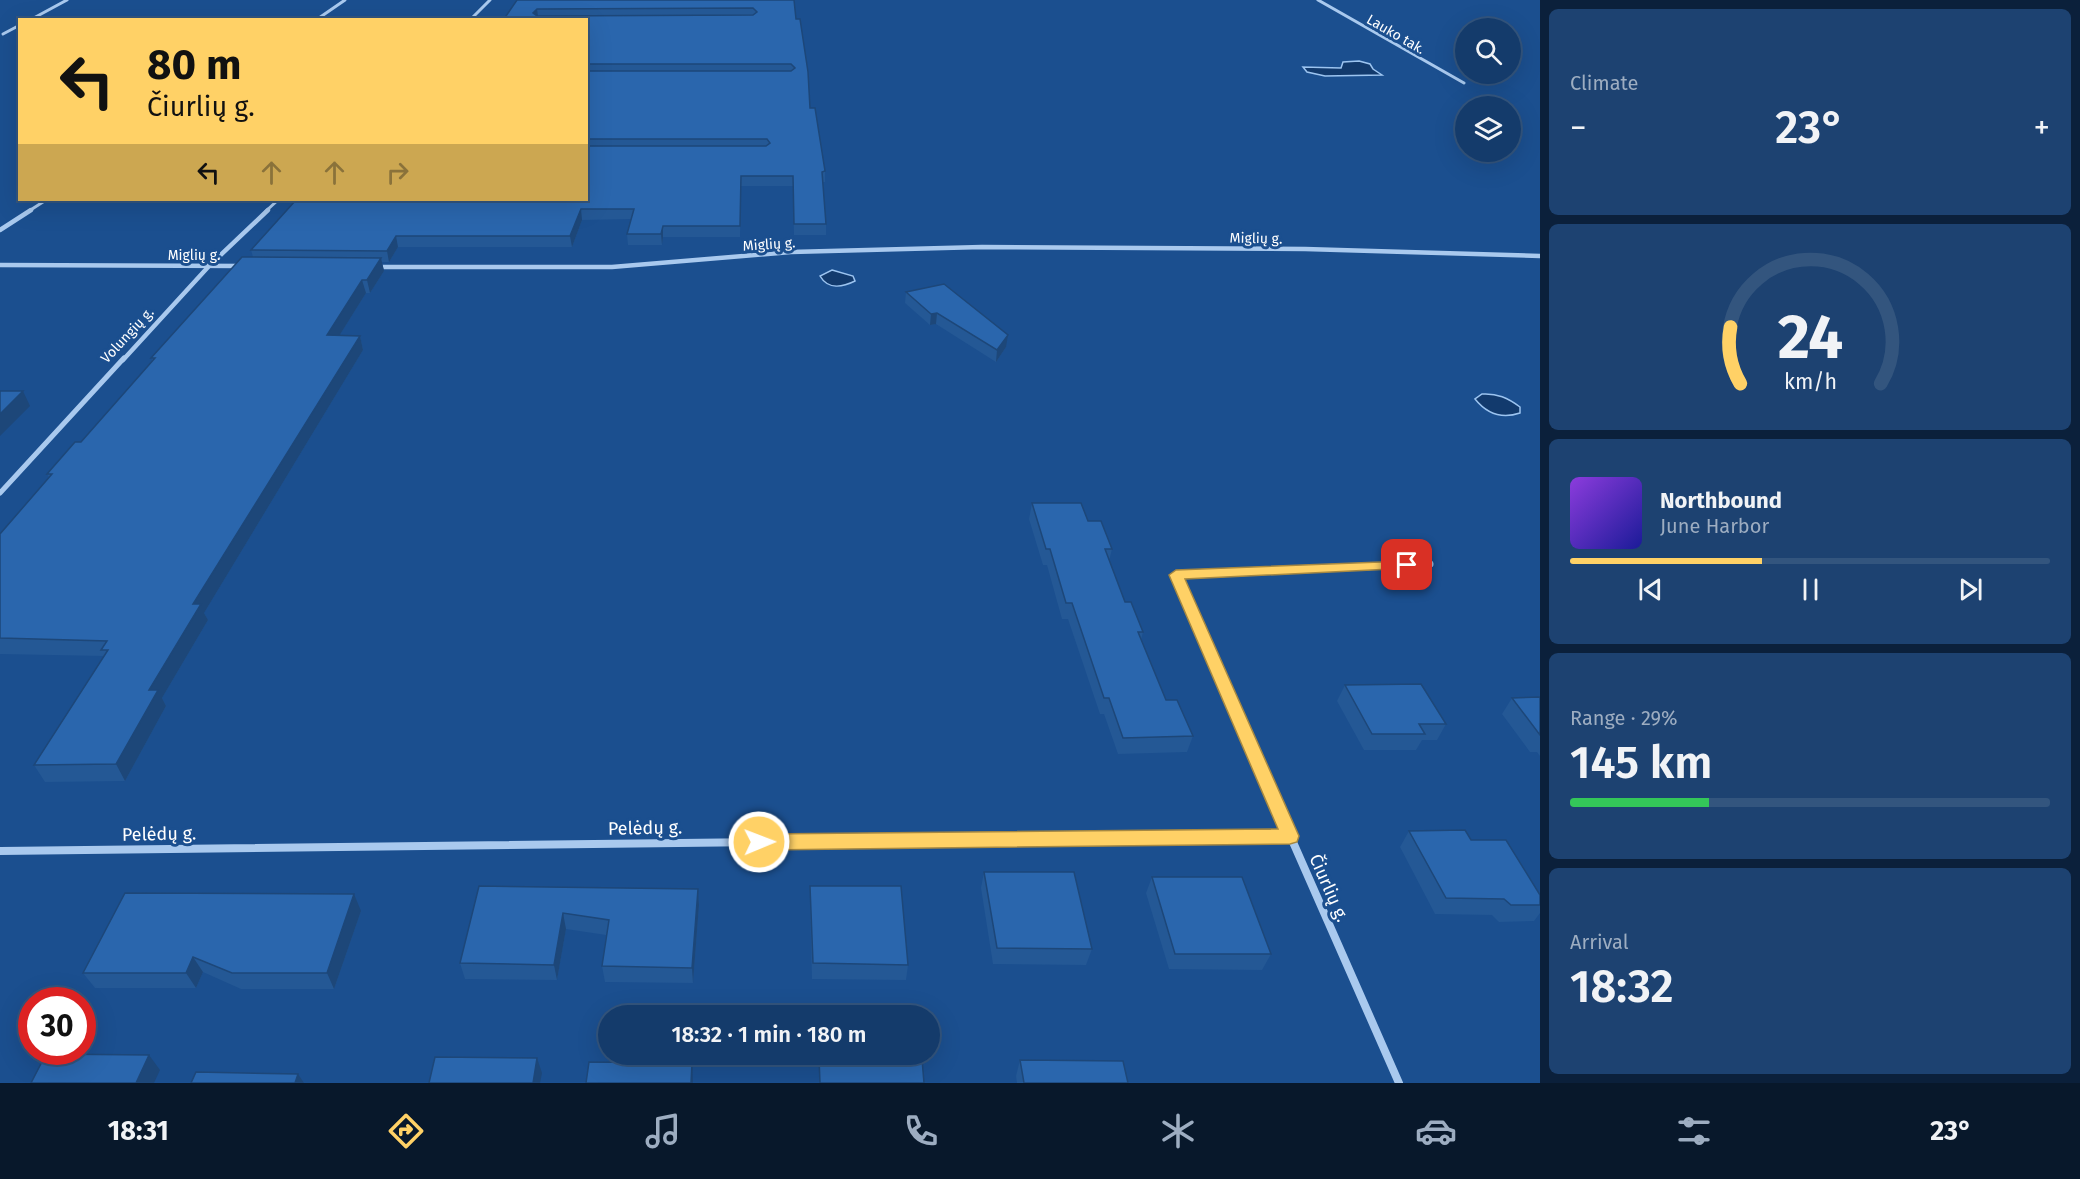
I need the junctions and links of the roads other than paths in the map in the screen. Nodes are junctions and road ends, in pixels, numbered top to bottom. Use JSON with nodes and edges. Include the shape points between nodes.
{"nodes":[{"id":1,"x":68,"y":0,"type":"edge"},
{"id":2,"x":345,"y":0,"type":"edge"},
{"id":3,"x":490,"y":0,"type":"edge"},
{"id":4,"x":1318,"y":0,"type":"edge"},
{"id":5,"x":34,"y":18,"type":"edge"},
{"id":6,"x":319,"y":18,"type":"edge"},
{"id":7,"x":472,"y":18,"type":"edge"},
{"id":8,"x":18,"y":26,"type":"edge"},
{"id":9,"x":3,"y":34,"type":"dead end"},
{"id":10,"x":1455,"y":78,"type":"edge"},
{"id":11,"x":44,"y":201,"type":"edge"},
{"id":12,"x":277,"y":201,"type":"edge"},
{"id":13,"x":0,"y":230,"type":"edge"},
{"id":14,"x":1540,"y":256,"type":"edge"},
{"id":15,"x":0,"y":265,"type":"edge"},
{"id":16,"x":209,"y":266,"type":"junction"},
{"id":17,"x":244,"y":266,"type":"edge"},
{"id":18,"x":371,"y":267,"type":"edge"},
{"id":19,"x":0,"y":493,"type":"edge"},
{"id":20,"x":1430,"y":564,"type":"dead end"},
{"id":21,"x":1290,"y":836,"type":"junction"},
{"id":22,"x":0,"y":851,"type":"edge"},
{"id":23,"x":1399,"y":1083,"type":"edge"}],
"edges":[{"from":1,"to":5,"type":"street"},
{"from":2,"to":6,"type":"street"},
{"from":3,"to":7,"type":"street"},
{"from":4,"to":10,"type":"street","name":"Lauko tak."},
{"from":8,"to":9,"type":"street"},
{"from":11,"to":13,"type":"street"},
{"from":12,"to":16,"type":"street","name":"Volungių g."},
{"from":14,"to":18,"type":"street","name":"Miglių g.","via":[[982,246],[791,252],[612,267]]},
{"from":15,"to":16,"type":"street","name":"Miglių g."},
{"from":16,"to":17,"type":"street","name":"Miglių g."},
{"from":16,"to":19,"type":"street","name":"Volungių g."},
{"from":20,"to":21,"type":"street","name":"Čiurlių g.","via":[[1176,575]]},
{"from":21,"to":22,"type":"street","name":"Pelėdų g."},
{"from":21,"to":23,"type":"street","name":"Čiurlių g."}]}
